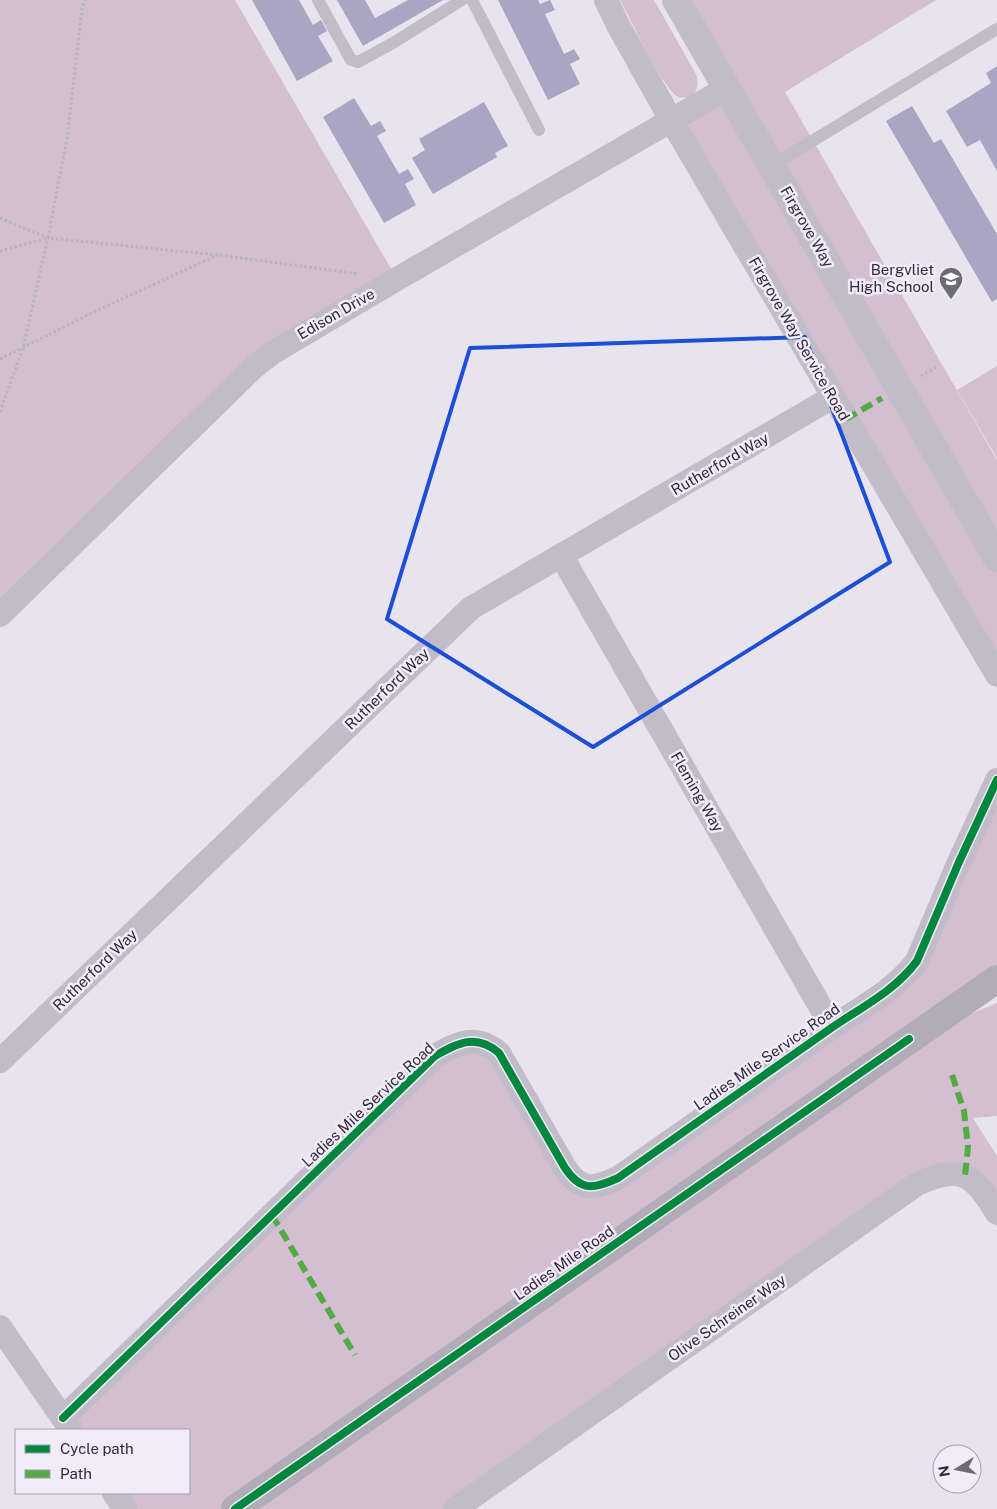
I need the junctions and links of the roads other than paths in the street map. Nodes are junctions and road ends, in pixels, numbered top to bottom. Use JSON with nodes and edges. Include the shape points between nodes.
{"nodes":[{"id":1,"x":318,"y":0,"type":"edge"},
{"id":2,"x":462,"y":0,"type":"edge"},
{"id":3,"x":472,"y":0,"type":"edge"},
{"id":4,"x":606,"y":0,"type":"edge"},
{"id":5,"x":676,"y":0,"type":"edge"},
{"id":6,"x":997,"y":29,"type":"edge"},
{"id":7,"x":727,"y":88,"type":"junction"},
{"id":8,"x":671,"y":120,"type":"junction"},
{"id":9,"x":539,"y":130,"type":"dead end"},
{"id":10,"x":771,"y":166,"type":"junction"},
{"id":11,"x":833,"y":397,"type":"junction"},
{"id":12,"x":562,"y":556,"type":"junction"},
{"id":13,"x":997,"y":558,"type":"edge"},
{"id":14,"x":0,"y":615,"type":"edge"},
{"id":15,"x":997,"y":675,"type":"edge"},
{"id":16,"x":997,"y":780,"type":"edge"},
{"id":17,"x":997,"y":979,"type":"edge"},
{"id":18,"x":997,"y":1002,"type":"edge"},
{"id":19,"x":832,"y":1027,"type":"junction"},
{"id":20,"x":909,"y":1039,"type":"junction"},
{"id":21,"x":0,"y":1061,"type":"edge"},
{"id":22,"x":997,"y":1213,"type":"edge"},
{"id":23,"x":0,"y":1327,"type":"edge"},
{"id":24,"x":67,"y":1424,"type":"edge"},
{"id":25,"x":115,"y":1494,"type":"edge"},
{"id":26,"x":125,"y":1509,"type":"edge"},
{"id":27,"x":236,"y":1509,"type":"edge"},
{"id":28,"x":455,"y":1509,"type":"edge"}],
"edges":[{"from":1,"to":2,"type":"lane","via":[[352,60],[358,62]]},
{"from":3,"to":9,"type":"lane"},
{"from":4,"to":8,"type":"street","name":"Firgrove Way Service Road"},
{"from":5,"to":7,"type":"street","name":"Firgrove Way"},
{"from":6,"to":10,"type":"lane"},
{"from":7,"to":8,"type":"street","name":"Edison Drive"},
{"from":7,"to":10,"type":"street","name":"Firgrove Way"},
{"from":8,"to":11,"type":"street","name":"Firgrove Way Service Road"},
{"from":8,"to":14,"type":"street","name":"Edison Drive","via":[[290,341],[254,367]]},
{"from":10,"to":13,"type":"street","name":"Firgrove Way"},
{"from":11,"to":12,"type":"street","name":"Rutherford Way"},
{"from":11,"to":15,"type":"street","name":"Firgrove Way Service Road"},
{"from":12,"to":19,"type":"street","name":"Fleming Way"},
{"from":12,"to":21,"type":"street","name":"Rutherford Way","via":[[470,608]]},
{"from":16,"to":19,"type":"street","name":"Ladies Mile Service Road","via":[[917,961],[897,984]]},
{"from":17,"to":20,"type":"main road","name":"Ladies Mile Road"},
{"from":18,"to":20,"type":"main road","name":"Ladies Mile Road"},
{"from":19,"to":24,"type":"street","name":"Ladies Mile Service Road","via":[[618,1178],[596,1187],[585,1187],[570,1175],[499,1052],[483,1042],[450,1048],[435,1056]]},
{"from":20,"to":27,"type":"main road","name":"Ladies Mile Road"},
{"from":22,"to":28,"type":"street","name":"Olive Schreiner Way","via":[[977,1184],[965,1176],[944,1174],[917,1184]]},
{"from":23,"to":24,"type":"street"},
{"from":25,"to":26,"type":"street"}]}
